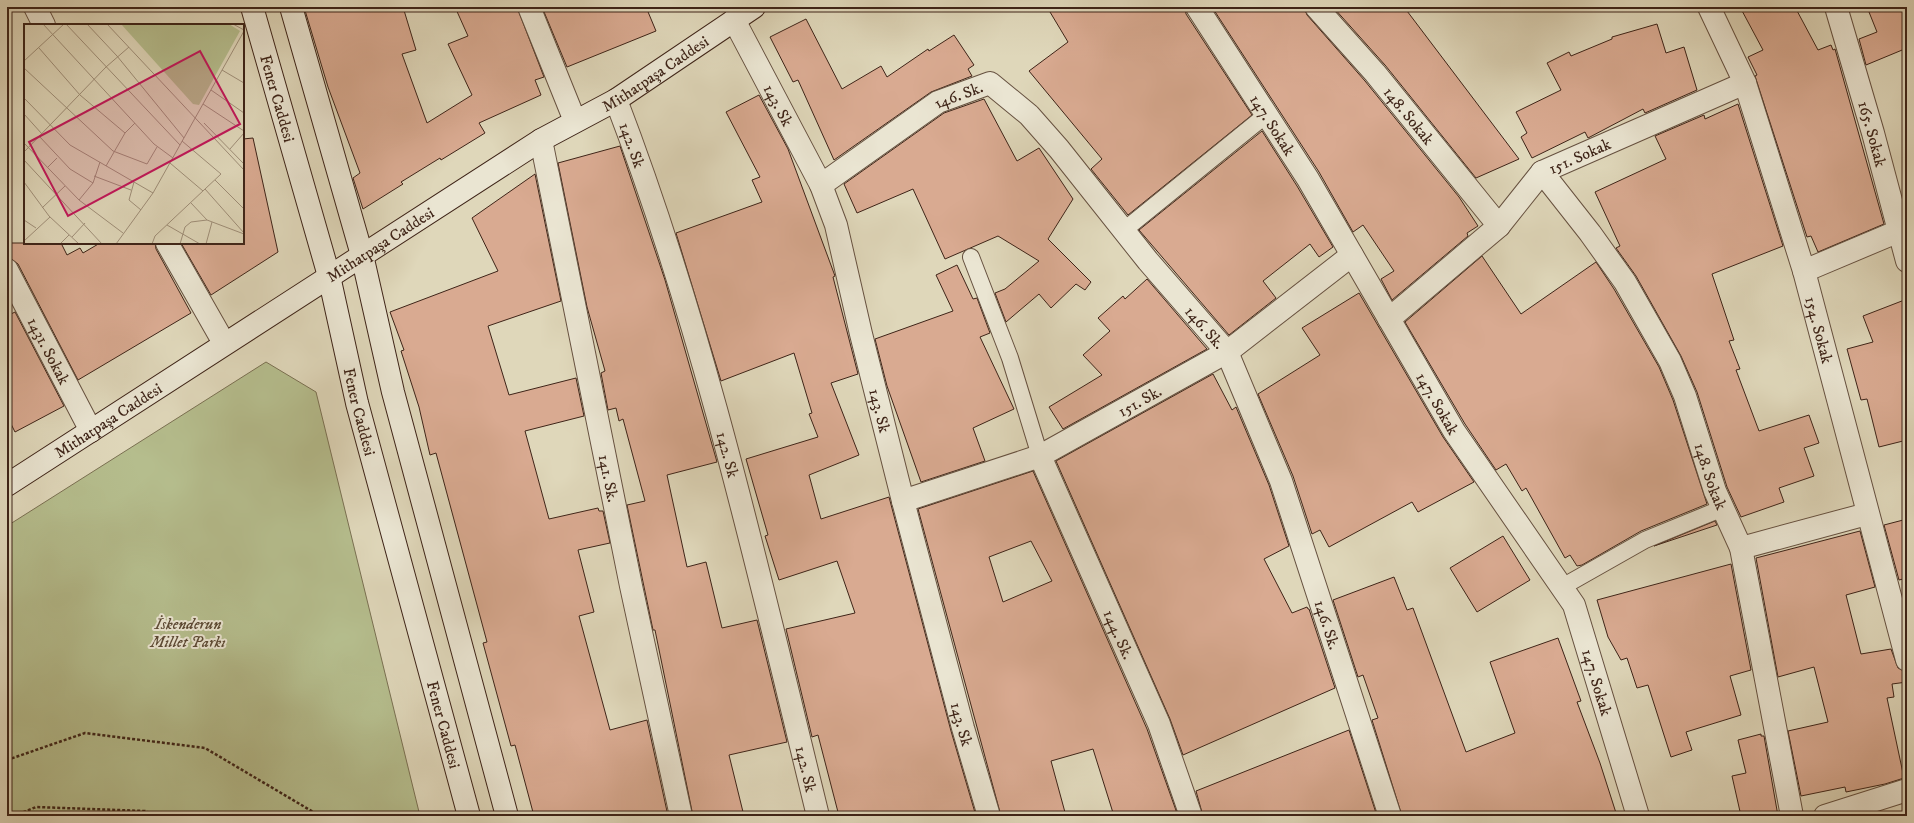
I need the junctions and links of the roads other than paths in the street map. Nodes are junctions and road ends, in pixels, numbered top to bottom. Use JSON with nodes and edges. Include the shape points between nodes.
{"nodes":[{"id":1,"x":35,"y":7,"type":"edge"},
{"id":2,"x":252,"y":7,"type":"edge"},
{"id":3,"x":292,"y":7,"type":"edge"},
{"id":4,"x":529,"y":7,"type":"edge"},
{"id":5,"x":754,"y":7,"type":"edge"},
{"id":6,"x":1197,"y":7,"type":"edge"},
{"id":7,"x":1316,"y":7,"type":"edge"},
{"id":8,"x":1709,"y":7,"type":"edge"},
{"id":9,"x":1836,"y":7,"type":"edge"},
{"id":10,"x":734,"y":20,"type":"junction"},
{"id":11,"x":44,"y":24,"type":"edge"},
{"id":12,"x":1745,"y":83,"type":"junction"},
{"id":13,"x":616,"y":100,"type":"junction"},
{"id":14,"x":1266,"y":115,"type":"junction"},
{"id":15,"x":575,"y":121,"type":"junction"},
{"id":16,"x":540,"y":140,"type":"junction"},
{"id":17,"x":1542,"y":172,"type":"junction"},
{"id":18,"x":821,"y":185,"type":"junction"},
{"id":19,"x":1499,"y":226,"type":"junction"},
{"id":20,"x":1903,"y":230,"type":"edge"},
{"id":21,"x":1123,"y":231,"type":"junction"},
{"id":22,"x":168,"y":244,"type":"edge"},
{"id":23,"x":362,"y":255,"type":"junction"},
{"id":24,"x":1352,"y":255,"type":"junction"},
{"id":25,"x":971,"y":257,"type":"dead end"},
{"id":26,"x":1907,"y":261,"type":"edge"},
{"id":27,"x":7,"y":270,"type":"edge"},
{"id":28,"x":1804,"y":271,"type":"junction"},
{"id":29,"x":329,"y":276,"type":"junction"},
{"id":30,"x":1389,"y":319,"type":"junction"},
{"id":31,"x":224,"y":344,"type":"junction"},
{"id":32,"x":1227,"y":352,"type":"junction"},
{"id":33,"x":91,"y":431,"type":"junction"},
{"id":34,"x":1040,"y":456,"type":"junction"},
{"id":35,"x":7,"y":485,"type":"edge"},
{"id":36,"x":904,"y":501,"type":"junction"},
{"id":37,"x":1723,"y":508,"type":"junction"},
{"id":38,"x":1867,"y":514,"type":"junction"},
{"id":39,"x":1741,"y":548,"type":"junction"},
{"id":40,"x":1562,"y":587,"type":"junction"},
{"id":41,"x":1907,"y":660,"type":"edge"},
{"id":42,"x":1907,"y":790,"type":"edge"},
{"id":43,"x":469,"y":816,"type":"edge"},
{"id":44,"x":507,"y":816,"type":"edge"},
{"id":45,"x":681,"y":816,"type":"edge"},
{"id":46,"x":818,"y":816,"type":"edge"},
{"id":47,"x":989,"y":816,"type":"edge"},
{"id":48,"x":1191,"y":816,"type":"edge"},
{"id":49,"x":1390,"y":816,"type":"edge"},
{"id":50,"x":1638,"y":816,"type":"edge"},
{"id":51,"x":1792,"y":816,"type":"edge"},
{"id":52,"x":1825,"y":816,"type":"edge"}],
"edges":[{"from":1,"to":11,"type":"street"},
{"from":2,"to":29,"type":"street","name":"Fener Caddesi"},
{"from":3,"to":23,"type":"street"},
{"from":4,"to":15,"type":"street"},
{"from":5,"to":10,"type":"street","name":"Mithatpaşa Caddesi"},
{"from":6,"to":14,"type":"street","name":"147. Sokak"},
{"from":7,"to":19,"type":"street","name":"148. Sokak","via":[[1375,72]]},
{"from":8,"to":12,"type":"street","name":"154. Sokak"},
{"from":9,"to":20,"type":"street","name":"165. Sokak"},
{"from":10,"to":13,"type":"street","name":"Mithatpaşa Caddesi"},
{"from":10,"to":18,"type":"street","name":"143. Sk"},
{"from":12,"to":17,"type":"street","name":"151. Sokak"},
{"from":12,"to":28,"type":"street","name":"154. Sokak"},
{"from":13,"to":15,"type":"street","name":"Mithatpaşa Caddesi"},
{"from":13,"to":46,"type":"street","name":"142. Sk","via":[[666,238],[733,470]]},
{"from":14,"to":21,"type":"lane"},
{"from":14,"to":24,"type":"street","name":"147. Sokak","via":[[1308,179]]},
{"from":15,"to":16,"type":"street","name":"Mithatpaşa Caddesi"},
{"from":16,"to":23,"type":"street","name":"Mithatpaşa Caddesi"},
{"from":16,"to":45,"type":"street","name":"141. Sk."},
{"from":17,"to":19,"type":"street","name":"151. Sokak"},
{"from":17,"to":37,"type":"street","name":"148. Sokak","via":[[1625,282],[1670,361],[1685,396]]},
{"from":18,"to":21,"type":"street","name":"146. Sk.","via":[[938,102],[990,83],[1029,114]]},
{"from":18,"to":36,"type":"street","name":"143. Sk","via":[[836,224]]},
{"from":19,"to":30,"type":"street","name":"151. Sokak"},
{"from":20,"to":26,"type":"street","name":"165. Sokak"},
{"from":20,"to":28,"type":"street"},
{"from":21,"to":32,"type":"street","name":"146. Sk."},
{"from":22,"to":31,"type":"street"},
{"from":23,"to":29,"type":"street","name":"Mithatpaşa Caddesi"},
{"from":23,"to":44,"type":"street","via":[[393,392]]},
{"from":24,"to":30,"type":"street","name":"147. Sokak"},
{"from":24,"to":32,"type":"street","name":"151. Sk."},
{"from":25,"to":34,"type":"lane","via":[[1010,358]]},
{"from":27,"to":33,"type":"street","name":"1431. Sokak"},
{"from":28,"to":38,"type":"street","name":"154. Sokak"},
{"from":29,"to":31,"type":"street","name":"Mithatpaşa Caddesi"},
{"from":29,"to":43,"type":"street","name":"Fener Caddesi","via":[[357,403]]},
{"from":30,"to":40,"type":"street","name":"147. Sokak","via":[[1454,431]]},
{"from":31,"to":33,"type":"street","name":"Mithatpaşa Caddesi"},
{"from":32,"to":34,"type":"street","name":"151. Sk."},
{"from":32,"to":49,"type":"street","name":"146. Sk.","via":[[1281,481]]},
{"from":33,"to":35,"type":"street","name":"Mithatpaşa Caddesi"},
{"from":34,"to":36,"type":"street","name":"151. Sk."},
{"from":34,"to":48,"type":"street","name":"144. Sk.","via":[[1158,724]]},
{"from":36,"to":47,"type":"street","name":"143. Sk","via":[[963,728]]},
{"from":37,"to":39,"type":"street","name":"148. Sokak"},
{"from":37,"to":40,"type":"lane","via":[[1645,540]]},
{"from":38,"to":39,"type":"street"},
{"from":38,"to":41,"type":"street","name":"154. Sokak"},
{"from":39,"to":51,"type":"street","name":"148. Sokak"},
{"from":40,"to":50,"type":"street","name":"147. Sokak","via":[[1574,605]]},
{"from":42,"to":52,"type":"street"}]}
